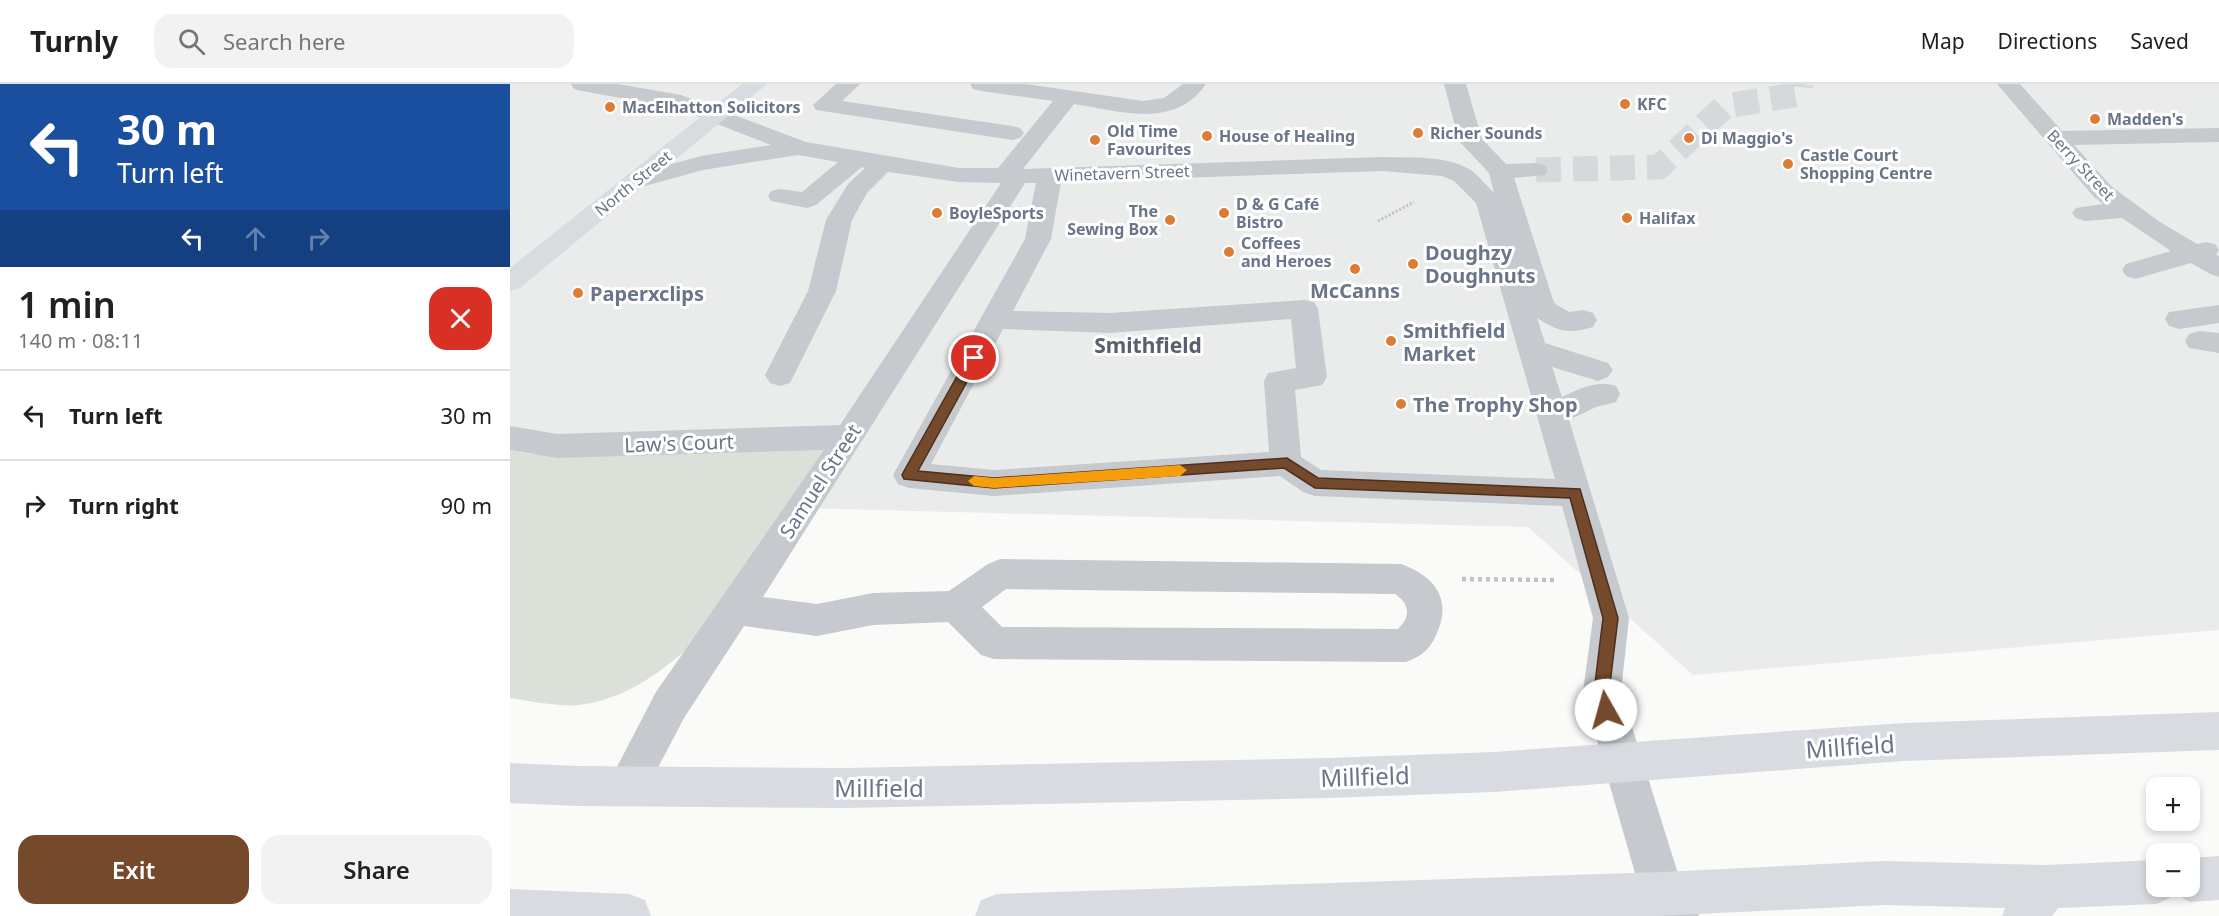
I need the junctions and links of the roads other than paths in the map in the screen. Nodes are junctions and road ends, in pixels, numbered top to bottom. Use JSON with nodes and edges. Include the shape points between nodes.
{"nodes":[{"id":1,"x":582,"y":84,"type":"edge"},
{"id":2,"x":756,"y":84,"type":"edge"},
{"id":3,"x":849,"y":84,"type":"edge"},
{"id":4,"x":981,"y":84,"type":"edge"},
{"id":5,"x":1195,"y":84,"type":"edge"},
{"id":6,"x":1455,"y":84,"type":"edge"},
{"id":7,"x":2008,"y":84,"type":"edge"},
{"id":8,"x":1078,"y":99,"type":"junction"},
{"id":9,"x":718,"y":116,"type":"junction"},
{"id":10,"x":1012,"y":133,"type":"dead end"},
{"id":11,"x":2219,"y":135,"type":"edge"},
{"id":12,"x":2055,"y":138,"type":"junction"},
{"id":13,"x":1471,"y":141,"type":"junction"},
{"id":14,"x":800,"y":148,"type":"junction"},
{"id":15,"x":857,"y":159,"type":"junction"},
{"id":16,"x":883,"y":164,"type":"junction"},
{"id":17,"x":1447,"y":169,"type":"junction"},
{"id":18,"x":1536,"y":170,"type":"tunnel mouth"},
{"id":19,"x":1500,"y":171,"type":"junction"},
{"id":20,"x":1026,"y":176,"type":"junction"},
{"id":21,"x":634,"y":182,"type":"junction"},
{"id":22,"x":780,"y":196,"type":"dead end"},
{"id":23,"x":2127,"y":210,"type":"junction"},
{"id":24,"x":2085,"y":213,"type":"dead end"},
{"id":25,"x":2219,"y":245,"type":"edge"},
{"id":26,"x":2193,"y":255,"type":"junction"},
{"id":27,"x":2219,"y":268,"type":"edge"},
{"id":28,"x":2135,"y":270,"type":"dead end"},
{"id":29,"x":510,"y":282,"type":"edge"},
{"id":30,"x":2219,"y":314,"type":"edge"},
{"id":31,"x":995,"y":319,"type":"junction"},
{"id":32,"x":2179,"y":319,"type":"dead end"},
{"id":33,"x":1582,"y":320,"type":"dead end"},
{"id":34,"x":1530,"y":342,"type":"junction"},
{"id":35,"x":780,"y":375,"type":"dead end"},
{"id":36,"x":1552,"y":416,"type":"junction"},
{"id":37,"x":849,"y":437,"type":"junction"},
{"id":38,"x":510,"y":438,"type":"edge"},
{"id":39,"x":1287,"y":463,"type":"junction"},
{"id":40,"x":1575,"y":493,"type":"junction"},
{"id":41,"x":956,"y":606,"type":"junction"},
{"id":42,"x":735,"y":609,"type":"junction"},
{"id":43,"x":2213,"y":733,"type":"edge"},
{"id":44,"x":1622,"y":763,"type":"junction"},
{"id":45,"x":510,"y":783,"type":"edge"},
{"id":46,"x":627,"y":786,"type":"junction"},
{"id":47,"x":2219,"y":878,"type":"edge"},
{"id":48,"x":2200,"y":879,"type":"edge"},
{"id":49,"x":2146,"y":884,"type":"edge"},
{"id":50,"x":2035,"y":902,"type":"edge"},
{"id":51,"x":1670,"y":905,"type":"edge"},
{"id":52,"x":510,"y":911,"type":"edge"},
{"id":53,"x":1331,"y":911,"type":"edge"},
{"id":54,"x":629,"y":916,"type":"edge"},
{"id":55,"x":997,"y":916,"type":"edge"}],
"edges":[{"from":1,"to":9,"type":"street","name":"Winetavern Street","via":[[681,102]]},
{"from":2,"to":9,"type":"main road","name":"North Street"},
{"from":3,"to":10,"type":"street","via":[[824,105]]},
{"from":4,"to":8,"type":"street"},
{"from":5,"to":8,"type":"street","via":[[1179,101],[1157,107]]},
{"from":6,"to":13,"type":"street"},
{"from":7,"to":12,"type":"street","name":"Berry Street"},
{"from":8,"to":20,"type":"street","name":"Samuel Street"},
{"from":9,"to":14,"type":"street","name":"Winetavern Street"},
{"from":9,"to":21,"type":"main road","name":"North Street"},
{"from":11,"to":12,"type":"street"},
{"from":12,"to":23,"type":"street","name":"Berry Street","via":[[2103,192]]},
{"from":13,"to":17,"type":"street"},
{"from":13,"to":19,"type":"street"},
{"from":14,"to":15,"type":"street","name":"Winetavern Street"},
{"from":14,"to":21,"type":"street","name":"Winetavern Street","via":[[701,163]]},
{"from":15,"to":16,"type":"street","name":"Winetavern Street"},
{"from":15,"to":22,"type":"street","via":[[807,200]]},
{"from":16,"to":20,"type":"street","name":"Winetavern Street","via":[[959,175]]},
{"from":16,"to":35,"type":"street","via":[[856,189],[838,220],[822,291]]},
{"from":17,"to":20,"type":"street","name":"Winetavern Street","via":[[1382,164]]},
{"from":17,"to":34,"type":"street","via":[[1463,176],[1488,201]]},
{"from":18,"to":19,"type":"street"},
{"from":19,"to":33,"type":"street","via":[[1542,308],[1564,321]]},
{"from":20,"to":31,"type":"street","via":[[1038,239]]},
{"from":20,"to":37,"type":"street","name":"Samuel Street"},
{"from":21,"to":29,"type":"main road","name":"North Street"},
{"from":23,"to":24,"type":"street"},
{"from":23,"to":26,"type":"street","name":"Berry Street"},
{"from":25,"to":26,"type":"street"},
{"from":26,"to":27,"type":"street","name":"Berry Street"},
{"from":26,"to":28,"type":"street"},
{"from":30,"to":32,"type":"street"},
{"from":31,"to":39,"type":"street","via":[[1039,324],[1090,323],[1304,309],[1312,377],[1279,381]]},
{"from":31,"to":39,"type":"street","via":[[909,475],[994,483]]},
{"from":34,"to":36,"type":"street"},
{"from":34,"to":36,"type":"street","via":[[1598,373],[1589,397]]},
{"from":36,"to":40,"type":"street"},
{"from":37,"to":38,"type":"street","name":"Law's Court","via":[[557,446]]},
{"from":37,"to":42,"type":"street","name":"Samuel Street"},
{"from":39,"to":40,"type":"street","via":[[1315,483]]},
{"from":40,"to":44,"type":"street","via":[[1611,618],[1602,692]]},
{"from":41,"to":41,"type":"street","via":[[994,643],[1406,646],[1420,634],[1426,619],[1424,599],[1416,586],[1401,579],[1000,574]]},
{"from":41,"to":42,"type":"street","via":[[873,609],[817,620]]},
{"from":42,"to":46,"type":"street","name":"Samuel Street","via":[[670,705]]},
{"from":43,"to":44,"type":"main road","name":"Millfield","via":[[1903,742]]},
{"from":44,"to":46,"type":"main road","name":"Millfield","via":[[1461,774],[1032,786]]},
{"from":44,"to":51,"type":"street"},
{"from":45,"to":46,"type":"main road","name":"Millfield"},
{"from":47,"to":48,"type":"main road"},
{"from":49,"to":50,"type":"main road"},
{"from":50,"to":51,"type":"main road","via":[[1884,883]]},
{"from":51,"to":53,"type":"main road"},
{"from":52,"to":54,"type":"main road"},
{"from":53,"to":55,"type":"main road"}]}
